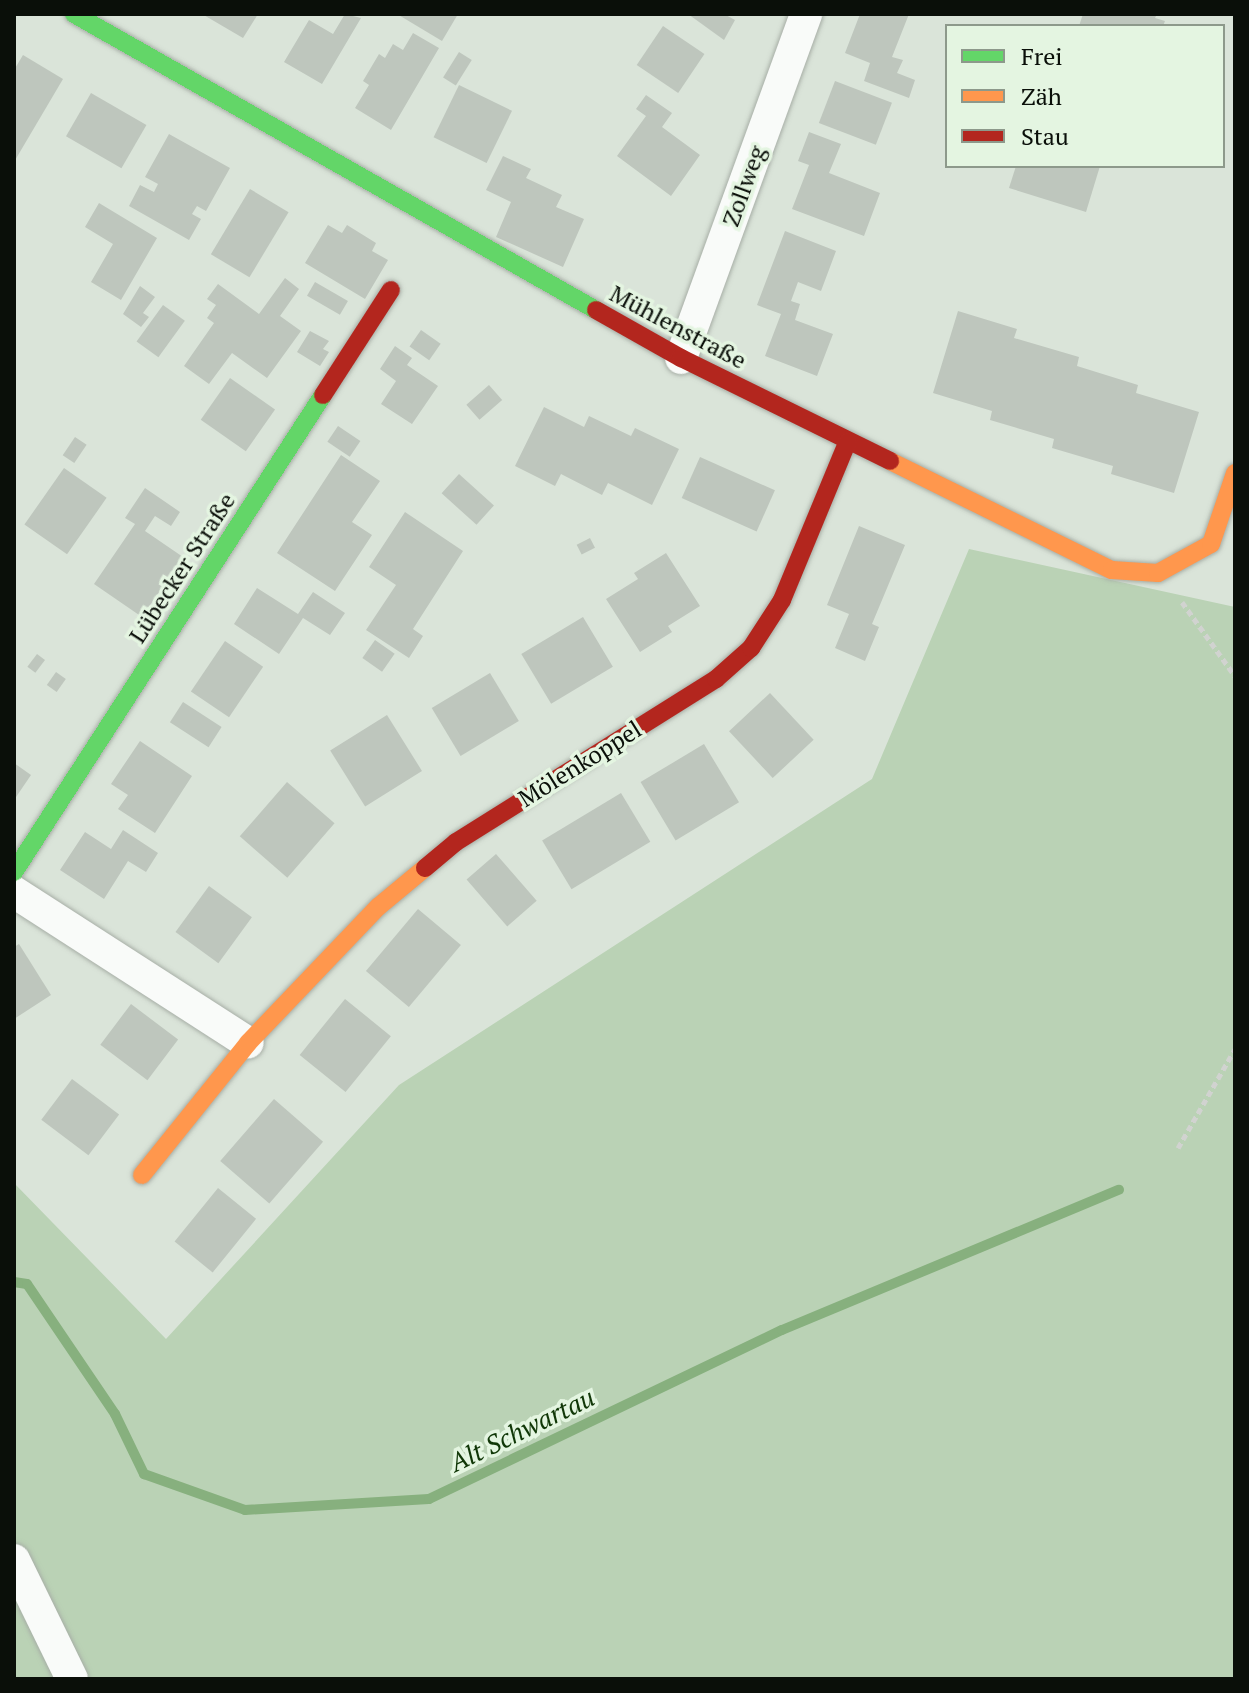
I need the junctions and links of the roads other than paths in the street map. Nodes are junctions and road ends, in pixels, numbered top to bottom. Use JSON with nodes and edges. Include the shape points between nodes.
{"nodes":[{"id":1,"x":74,"y":14,"type":"edge"},
{"id":2,"x":806,"y":14,"type":"edge"},
{"id":3,"x":391,"y":290,"type":"dead end"},
{"id":4,"x":681,"y":358,"type":"junction"},
{"id":5,"x":848,"y":441,"type":"junction"},
{"id":6,"x":1235,"y":473,"type":"edge"},
{"id":7,"x":14,"y":872,"type":"edge"},
{"id":8,"x":14,"y":892,"type":"edge"},
{"id":9,"x":248,"y":1043,"type":"junction"},
{"id":10,"x":142,"y":1175,"type":"dead end"},
{"id":11,"x":14,"y":1560,"type":"edge"},
{"id":12,"x":72,"y":1679,"type":"edge"}],
"edges":[{"from":1,"to":4,"type":"street","name":"Mühlenstraße"},
{"from":2,"to":4,"type":"street","name":"Zollweg"},
{"from":3,"to":7,"type":"street","name":"Lübecker Straße"},
{"from":4,"to":5,"type":"street","name":"Mühlenstraße"},
{"from":5,"to":6,"type":"street","name":"Mühlenstraße","via":[[1112,570],[1158,573],[1211,544]]},
{"from":5,"to":9,"type":"street","name":"Mölenkoppel","via":[[782,600],[751,648],[716,679],[456,842],[378,907]]},
{"from":8,"to":9,"type":"street"},
{"from":9,"to":10,"type":"street","name":"Mölenkoppel"},
{"from":11,"to":12,"type":"street"}]}
